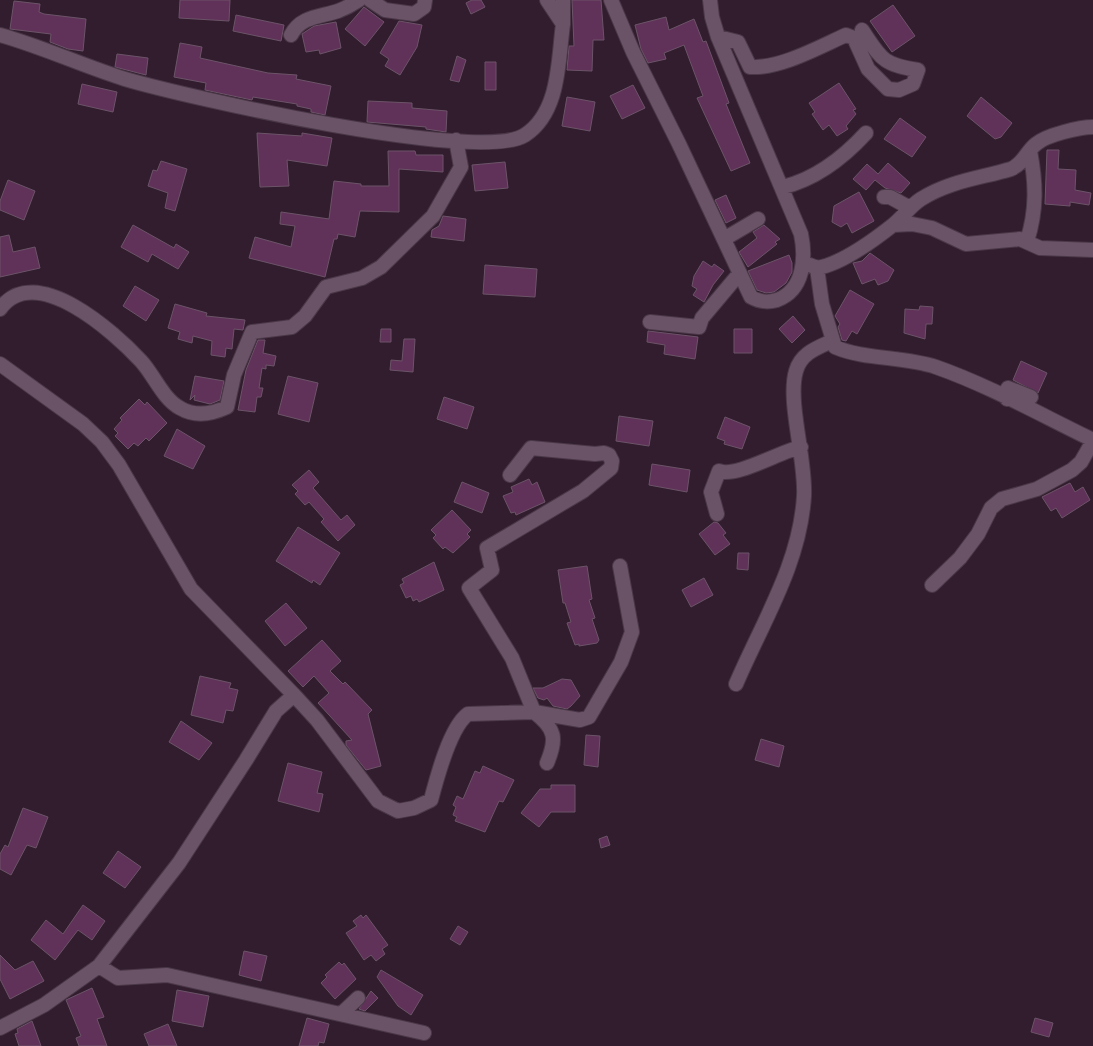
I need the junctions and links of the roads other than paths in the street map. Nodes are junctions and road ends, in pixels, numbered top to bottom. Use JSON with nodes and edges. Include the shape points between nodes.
{"nodes":[{"id":1,"x":359,"y":0,"type":"edge"},
{"id":2,"x":370,"y":0,"type":"edge"},
{"id":3,"x":425,"y":0,"type":"edge"},
{"id":4,"x":547,"y":0,"type":"edge"},
{"id":5,"x":563,"y":0,"type":"edge"},
{"id":6,"x":612,"y":0,"type":"edge"},
{"id":7,"x":621,"y":0,"type":"edge"},
{"id":8,"x":710,"y":0,"type":"edge"},
{"id":9,"x":618,"y":19,"type":"junction"},
{"id":10,"x":563,"y":24,"type":"junction"},
{"id":11,"x":862,"y":30,"type":"dead end"},
{"id":12,"x":0,"y":35,"type":"edge"},
{"id":13,"x":291,"y":35,"type":"dead end"},
{"id":14,"x":718,"y":37,"type":"junction"},
{"id":15,"x":1093,"y":127,"type":"edge"},
{"id":16,"x":866,"y":133,"type":"dead end"},
{"id":17,"x":456,"y":140,"type":"junction"},
{"id":18,"x":1030,"y":151,"type":"junction"},
{"id":19,"x":782,"y":187,"type":"junction"},
{"id":20,"x":884,"y":197,"type":"dead end"},
{"id":21,"x":910,"y":208,"type":"junction"},
{"id":22,"x":758,"y":219,"type":"dead end"},
{"id":23,"x":893,"y":225,"type":"junction"},
{"id":24,"x":724,"y":239,"type":"junction"},
{"id":25,"x":1027,"y":241,"type":"junction"},
{"id":26,"x":1093,"y":250,"type":"edge"},
{"id":27,"x":803,"y":261,"type":"junction"},
{"id":28,"x":817,"y":268,"type":"junction"},
{"id":29,"x":739,"y":274,"type":"junction"},
{"id":30,"x":0,"y":310,"type":"edge"},
{"id":31,"x":650,"y":322,"type":"dead end"},
{"id":32,"x":832,"y":341,"type":"junction"},
{"id":33,"x":0,"y":364,"type":"edge"},
{"id":34,"x":1030,"y":397,"type":"dead end"},
{"id":35,"x":1007,"y":398,"type":"junction"},
{"id":36,"x":1093,"y":440,"type":"edge"},
{"id":37,"x":801,"y":447,"type":"junction"},
{"id":38,"x":510,"y":475,"type":"dead end"},
{"id":39,"x":717,"y":514,"type":"dead end"},
{"id":40,"x":620,"y":566,"type":"dead end"},
{"id":41,"x":932,"y":585,"type":"dead end"},
{"id":42,"x":736,"y":684,"type":"dead end"},
{"id":43,"x":294,"y":695,"type":"junction"},
{"id":44,"x":534,"y":712,"type":"junction"},
{"id":45,"x":547,"y":763,"type":"dead end"},
{"id":46,"x":99,"y":966,"type":"junction"},
{"id":47,"x":358,"y":998,"type":"dead end"},
{"id":48,"x":341,"y":1014,"type":"junction"},
{"id":49,"x":0,"y":1028,"type":"edge"},
{"id":50,"x":424,"y":1033,"type":"dead end"}],
"edges":[{"from":1,"to":13,"type":"street","via":[[340,11],[304,20]]},
{"from":2,"to":3,"type":"street","via":[[385,10],[414,14],[424,7]]},
{"from":4,"to":10,"type":"street"},
{"from":5,"to":10,"type":"street"},
{"from":6,"to":9,"type":"street"},
{"from":7,"to":9,"type":"street"},
{"from":8,"to":14,"type":"street"},
{"from":9,"to":24,"type":"street"},
{"from":10,"to":17,"type":"street","via":[[552,97],[540,122],[524,136],[506,142]]},
{"from":11,"to":14,"type":"street","via":[[882,60],[918,70],[913,84],[899,90],[888,89],[868,69],[854,38],[846,35],[760,68],[750,67],[738,42]]},
{"from":12,"to":17,"type":"street","via":[[124,78],[209,101],[395,136]]},
{"from":14,"to":19,"type":"street"},
{"from":15,"to":18,"type":"street","via":[[1046,138]]},
{"from":16,"to":19,"type":"street","via":[[849,152],[827,168]]},
{"from":17,"to":30,"type":"street","via":[[461,167],[433,216],[381,267],[362,278],[326,287],[298,323],[252,332],[234,375],[228,407],[215,413],[200,414],[178,407],[141,361],[96,320],[61,299],[39,294],[20,295],[5,302]]},
{"from":18,"to":21,"type":"street","via":[[1020,165],[951,184]]},
{"from":18,"to":25,"type":"street","via":[[1036,204]]},
{"from":19,"to":27,"type":"street","via":[[801,234]]},
{"from":20,"to":21,"type":"street"},
{"from":21,"to":23,"type":"street"},
{"from":22,"to":24,"type":"street"},
{"from":23,"to":25,"type":"street","via":[[932,228],[966,244],[1020,238]]},
{"from":23,"to":28,"type":"street","via":[[838,261]]},
{"from":24,"to":29,"type":"street"},
{"from":25,"to":26,"type":"street","via":[[1040,248]]},
{"from":27,"to":28,"type":"street"},
{"from":27,"to":29,"type":"street","via":[[799,281],[792,291],[771,302],[760,302],[751,297]]},
{"from":28,"to":32,"type":"street"},
{"from":29,"to":31,"type":"street","via":[[702,318],[699,327]]},
{"from":32,"to":35,"type":"street","via":[[835,347],[844,351],[906,358],[936,367]]},
{"from":32,"to":37,"type":"street","via":[[807,353],[796,372],[794,401]]},
{"from":33,"to":43,"type":"street","via":[[83,424],[102,442],[119,465],[191,589]]},
{"from":34,"to":35,"type":"street","via":[[1008,388]]},
{"from":35,"to":36,"type":"street"},
{"from":36,"to":41,"type":"street","via":[[1081,462],[1072,470],[1037,489],[1002,499],[991,508],[978,534],[960,558]]},
{"from":37,"to":39,"type":"street","via":[[734,472],[719,471],[711,492]]},
{"from":37,"to":42,"type":"street","via":[[804,498],[795,549],[765,624]]},
{"from":38,"to":44,"type":"street","via":[[531,448],[604,453],[612,461],[611,468],[583,492],[487,548],[492,570],[468,588],[512,658]]},
{"from":40,"to":44,"type":"street","via":[[632,632],[621,662],[589,717],[580,720]]},
{"from":43,"to":44,"type":"street","via":[[378,801],[398,811],[431,800],[461,719],[468,714]]},
{"from":43,"to":46,"type":"street","via":[[276,711],[179,863]]},
{"from":44,"to":45,"type":"street","via":[[552,729],[554,746]]},
{"from":46,"to":48,"type":"street","via":[[118,978],[167,975]]},
{"from":46,"to":49,"type":"street","via":[[44,1005]]},
{"from":47,"to":48,"type":"street"},
{"from":48,"to":50,"type":"street"}]}
